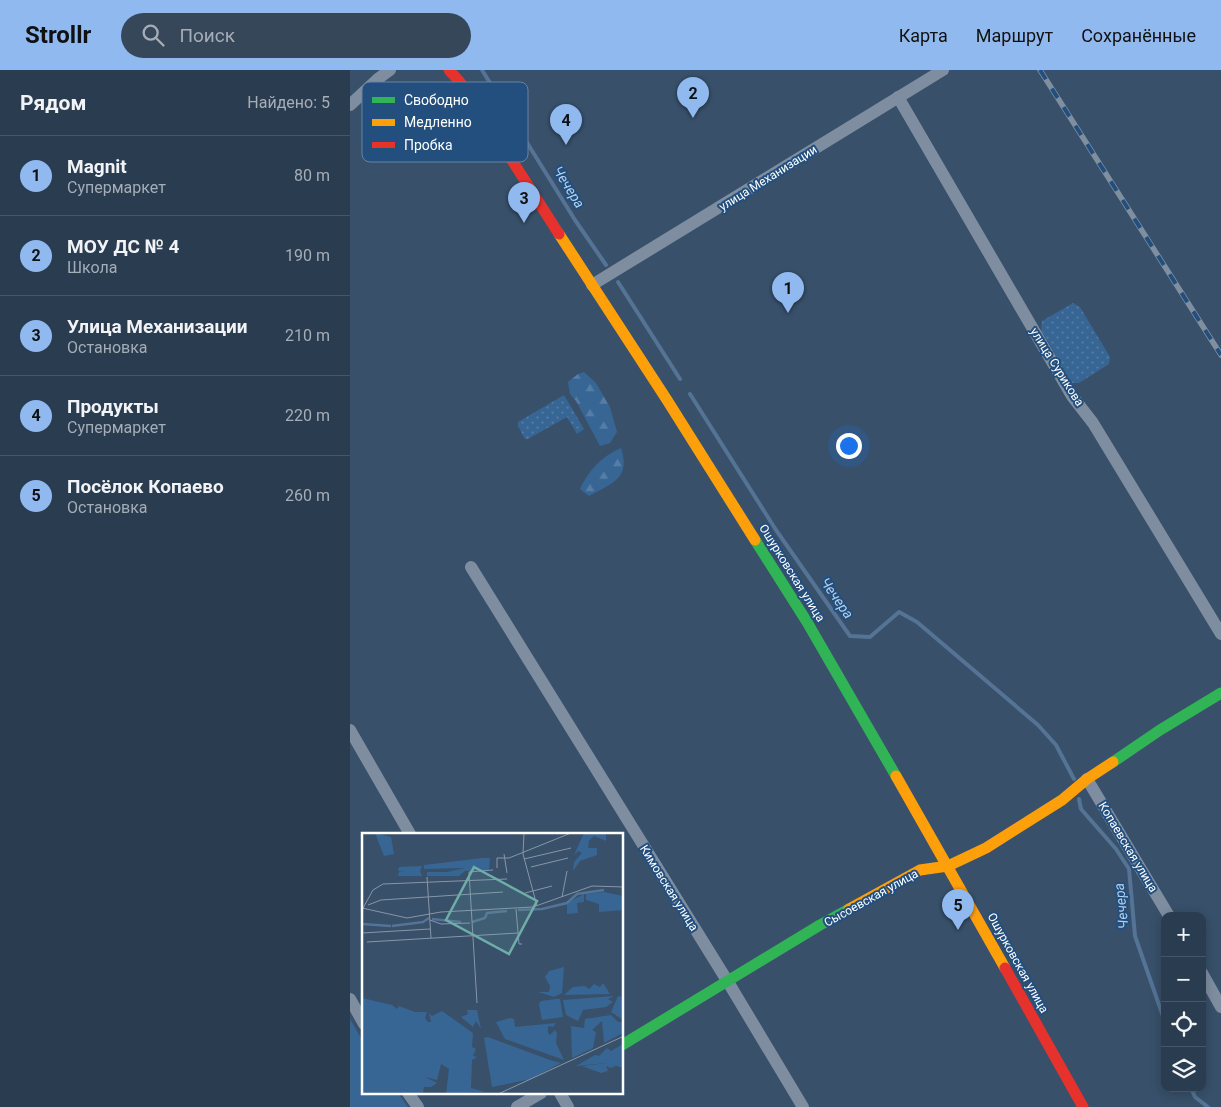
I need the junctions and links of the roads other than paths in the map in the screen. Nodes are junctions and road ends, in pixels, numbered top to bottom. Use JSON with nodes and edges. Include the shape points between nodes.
{"nodes":[{"id":1,"x":390,"y":70,"type":"edge"},
{"id":2,"x":449,"y":70,"type":"edge"},
{"id":3,"x":943,"y":70,"type":"edge"},
{"id":4,"x":375,"y":82,"type":"edge"},
{"id":5,"x":460,"y":82,"type":"edge"},
{"id":6,"x":362,"y":94,"type":"edge"},
{"id":7,"x":898,"y":97,"type":"junction"},
{"id":8,"x":350,"y":106,"type":"edge"},
{"id":9,"x":513,"y":162,"type":"edge"},
{"id":10,"x":592,"y":286,"type":"junction"},
{"id":11,"x":471,"y":568,"type":"dead end"},
{"id":12,"x":1221,"y":634,"type":"edge"},
{"id":13,"x":1221,"y":693,"type":"edge"},
{"id":14,"x":350,"y":730,"type":"edge"},
{"id":15,"x":1087,"y":779,"type":"junction"},
{"id":16,"x":409,"y":833,"type":"edge"},
{"id":17,"x":948,"y":866,"type":"junction"},
{"id":18,"x":1166,"y":912,"type":"edge"},
{"id":19,"x":1206,"y":980,"type":"edge"},
{"id":20,"x":728,"y":982,"type":"junction"},
{"id":21,"x":350,"y":999,"type":"edge"},
{"id":22,"x":1221,"y":1007,"type":"edge"},
{"id":23,"x":362,"y":1020,"type":"edge"},
{"id":24,"x":624,"y":1044,"type":"edge"},
{"id":25,"x":409,"y":1094,"type":"edge"},
{"id":26,"x":539,"y":1094,"type":"edge"},
{"id":27,"x":561,"y":1094,"type":"edge"},
{"id":28,"x":418,"y":1107,"type":"edge"},
{"id":29,"x":517,"y":1107,"type":"edge"},
{"id":30,"x":568,"y":1107,"type":"edge"},
{"id":31,"x":803,"y":1107,"type":"edge"},
{"id":32,"x":1083,"y":1107,"type":"edge"}],
"edges":[{"from":1,"to":4,"type":"street"},
{"from":2,"to":5,"type":"street","name":"Ошурковская улица"},
{"from":3,"to":7,"type":"street","name":"улица Механизации"},
{"from":6,"to":8,"type":"street"},
{"from":7,"to":10,"type":"street","name":"улица Механизации"},
{"from":7,"to":12,"type":"street","name":"улица Сурикова","via":[[1072,396],[1093,422]]},
{"from":9,"to":10,"type":"street","name":"Ошурковская улица"},
{"from":10,"to":17,"type":"street","name":"Ошурковская улица","via":[[806,622]]},
{"from":11,"to":20,"type":"street","name":"Кимовская улица"},
{"from":13,"to":15,"type":"street","name":"Сысоевская улица"},
{"from":14,"to":16,"type":"street"},
{"from":15,"to":17,"type":"street","name":"Сысоевская улица","via":[[1028,823]]},
{"from":15,"to":18,"type":"street","name":"Копаевская улица"},
{"from":17,"to":20,"type":"street","name":"Сысоевская улица","via":[[920,870],[889,886]]},
{"from":17,"to":32,"type":"street","name":"Ошурковская улица"},
{"from":19,"to":22,"type":"street"},
{"from":20,"to":24,"type":"street","name":"Сысоевская улица"},
{"from":20,"to":31,"type":"street","name":"Кимовская улица"},
{"from":21,"to":23,"type":"street"},
{"from":25,"to":28,"type":"street"},
{"from":26,"to":29,"type":"street"},
{"from":27,"to":30,"type":"street"}]}
